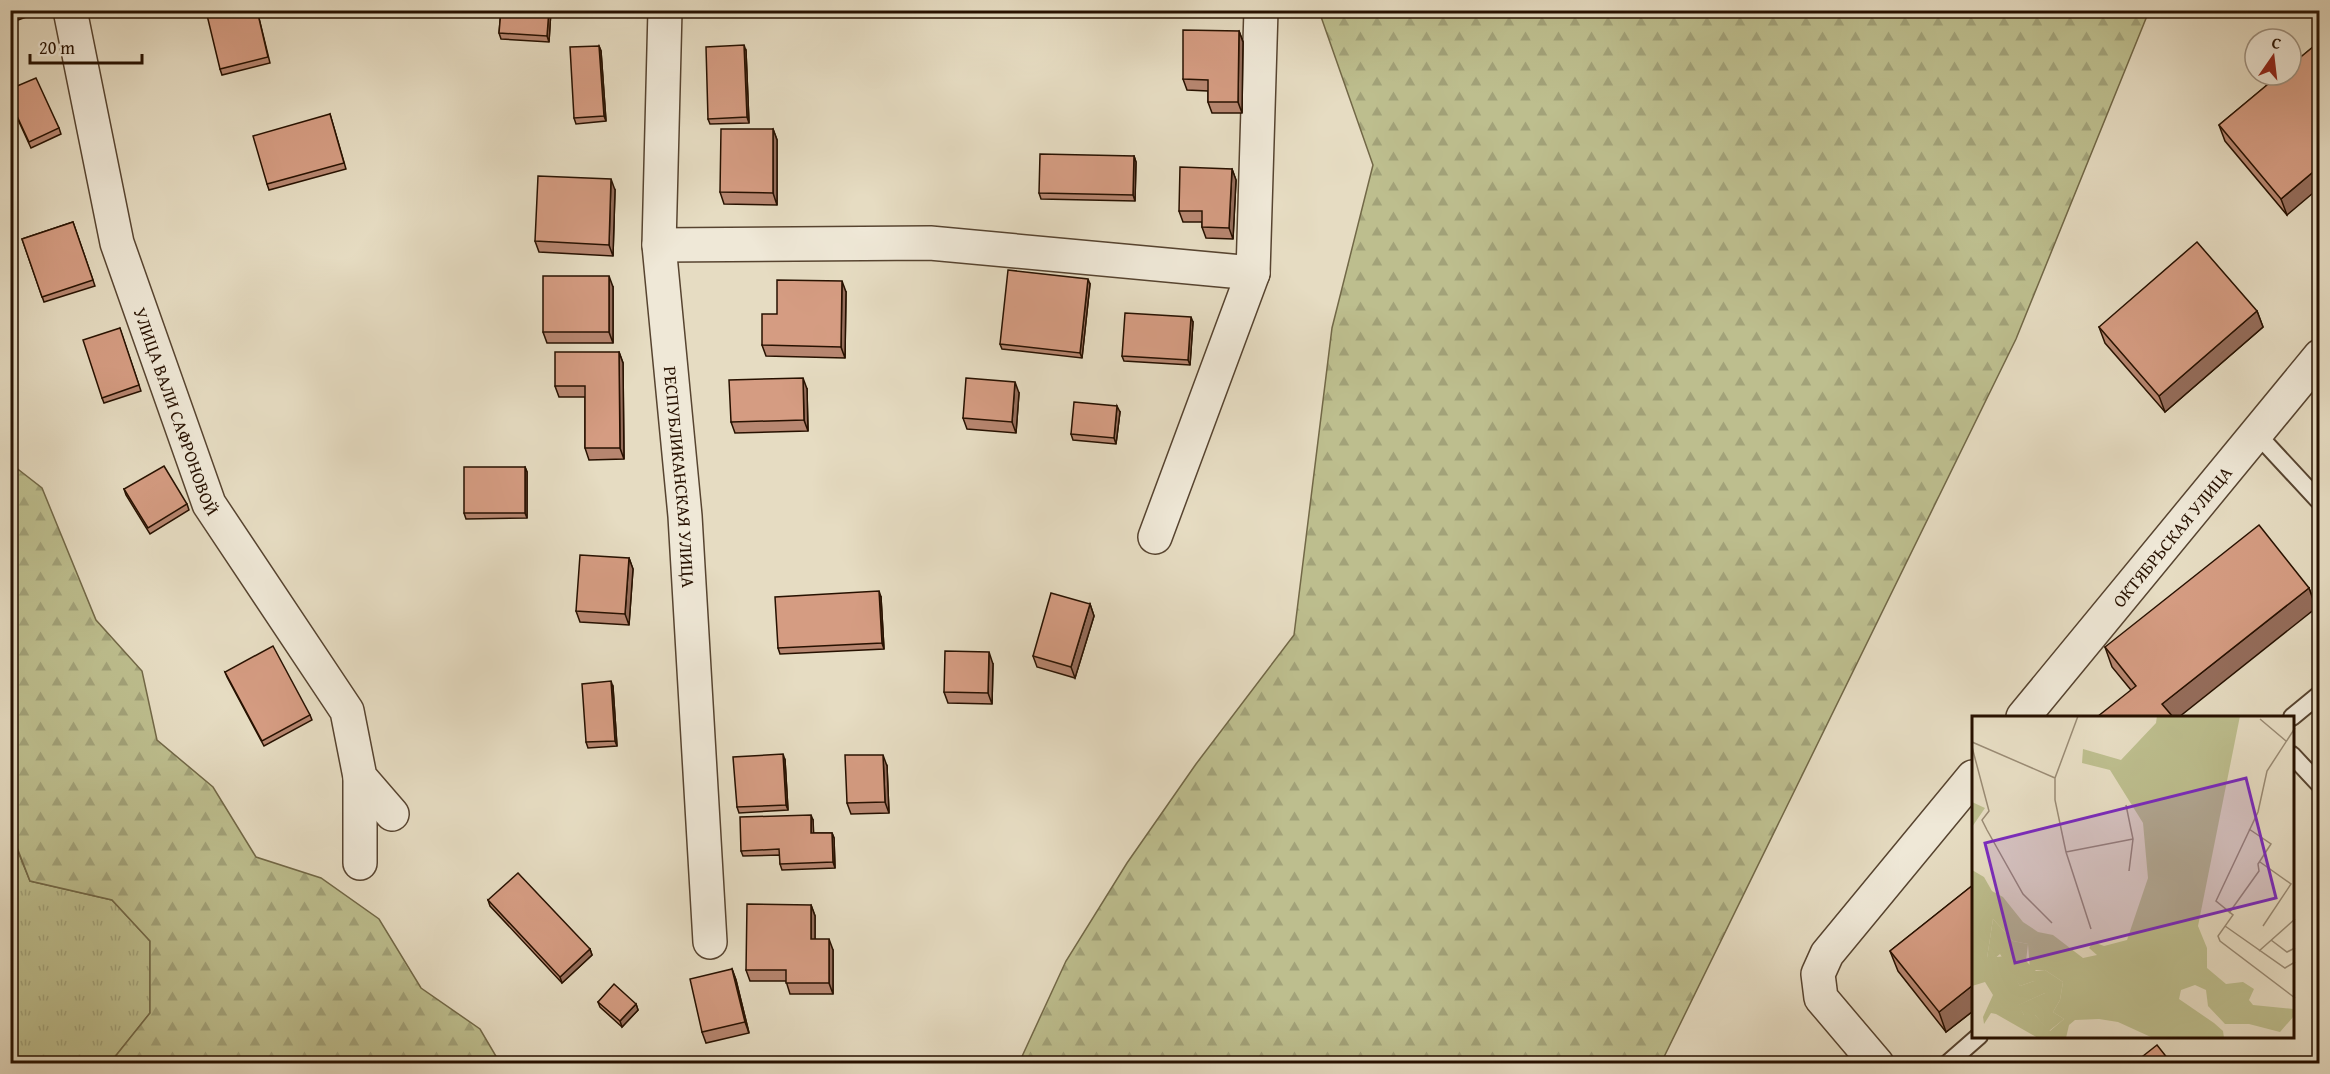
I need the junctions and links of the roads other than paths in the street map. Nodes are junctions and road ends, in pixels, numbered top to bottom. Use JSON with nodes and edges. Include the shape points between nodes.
{"nodes":[{"id":1,"x":70,"y":10,"type":"edge"},
{"id":2,"x":664,"y":10,"type":"edge"},
{"id":3,"x":1261,"y":10,"type":"edge"},
{"id":4,"x":659,"y":244,"type":"junction"},
{"id":5,"x":1253,"y":273,"type":"junction"},
{"id":6,"x":2319,"y":356,"type":"edge"},
{"id":7,"x":2256,"y":433,"type":"junction"},
{"id":8,"x":2319,"y":502,"type":"edge"},
{"id":9,"x":1155,"y":537,"type":"dead end"},
{"id":10,"x":2319,"y":694,"type":"edge"},
{"id":11,"x":2024,"y":716,"type":"edge"},
{"id":12,"x":2293,"y":716,"type":"edge"},
{"id":13,"x":2294,"y":757,"type":"edge"},
{"id":14,"x":360,"y":777,"type":"junction"},
{"id":15,"x":1972,"y":778,"type":"edge"},
{"id":16,"x":2319,"y":785,"type":"edge"},
{"id":17,"x":392,"y":814,"type":"dead end"},
{"id":18,"x":360,"y":864,"type":"dead end"},
{"id":19,"x":710,"y":942,"type":"dead end"},
{"id":20,"x":1977,"y":1038,"type":"edge"},
{"id":21,"x":1877,"y":1064,"type":"edge"},
{"id":22,"x":1947,"y":1064,"type":"edge"}],
"edges":[{"from":1,"to":14,"type":"street","name":"УЛИЦА ВАЛИ САФРОНОВОЙ","via":[[117,243],[209,504],[347,711]]},
{"from":2,"to":4,"type":"street","name":"РЕСПУБЛИКАНСКАЯ УЛИЦА"},
{"from":3,"to":5,"type":"street"},
{"from":4,"to":5,"type":"street","via":[[930,243]]},
{"from":4,"to":19,"type":"street","name":"РЕСПУБЛИКАНСКАЯ УЛИЦА","via":[[685,516]]},
{"from":5,"to":9,"type":"street"},
{"from":6,"to":7,"type":"street","name":"ОКТЯБРЬСКАЯ УЛИЦА"},
{"from":7,"to":8,"type":"lane"},
{"from":7,"to":11,"type":"street","name":"ОКТЯБРЬСКАЯ УЛИЦА"},
{"from":10,"to":12,"type":"lane"},
{"from":13,"to":16,"type":"lane"},
{"from":14,"to":17,"type":"street","name":"УЛИЦА ВАЛИ САФРОНОВОЙ"},
{"from":14,"to":18,"type":"street","name":"УЛИЦА ВАЛИ САФРОНОВОЙ"},
{"from":15,"to":21,"type":"street","via":[[1827,954],[1818,974],[1821,998]]},
{"from":20,"to":22,"type":"lane"}]}
